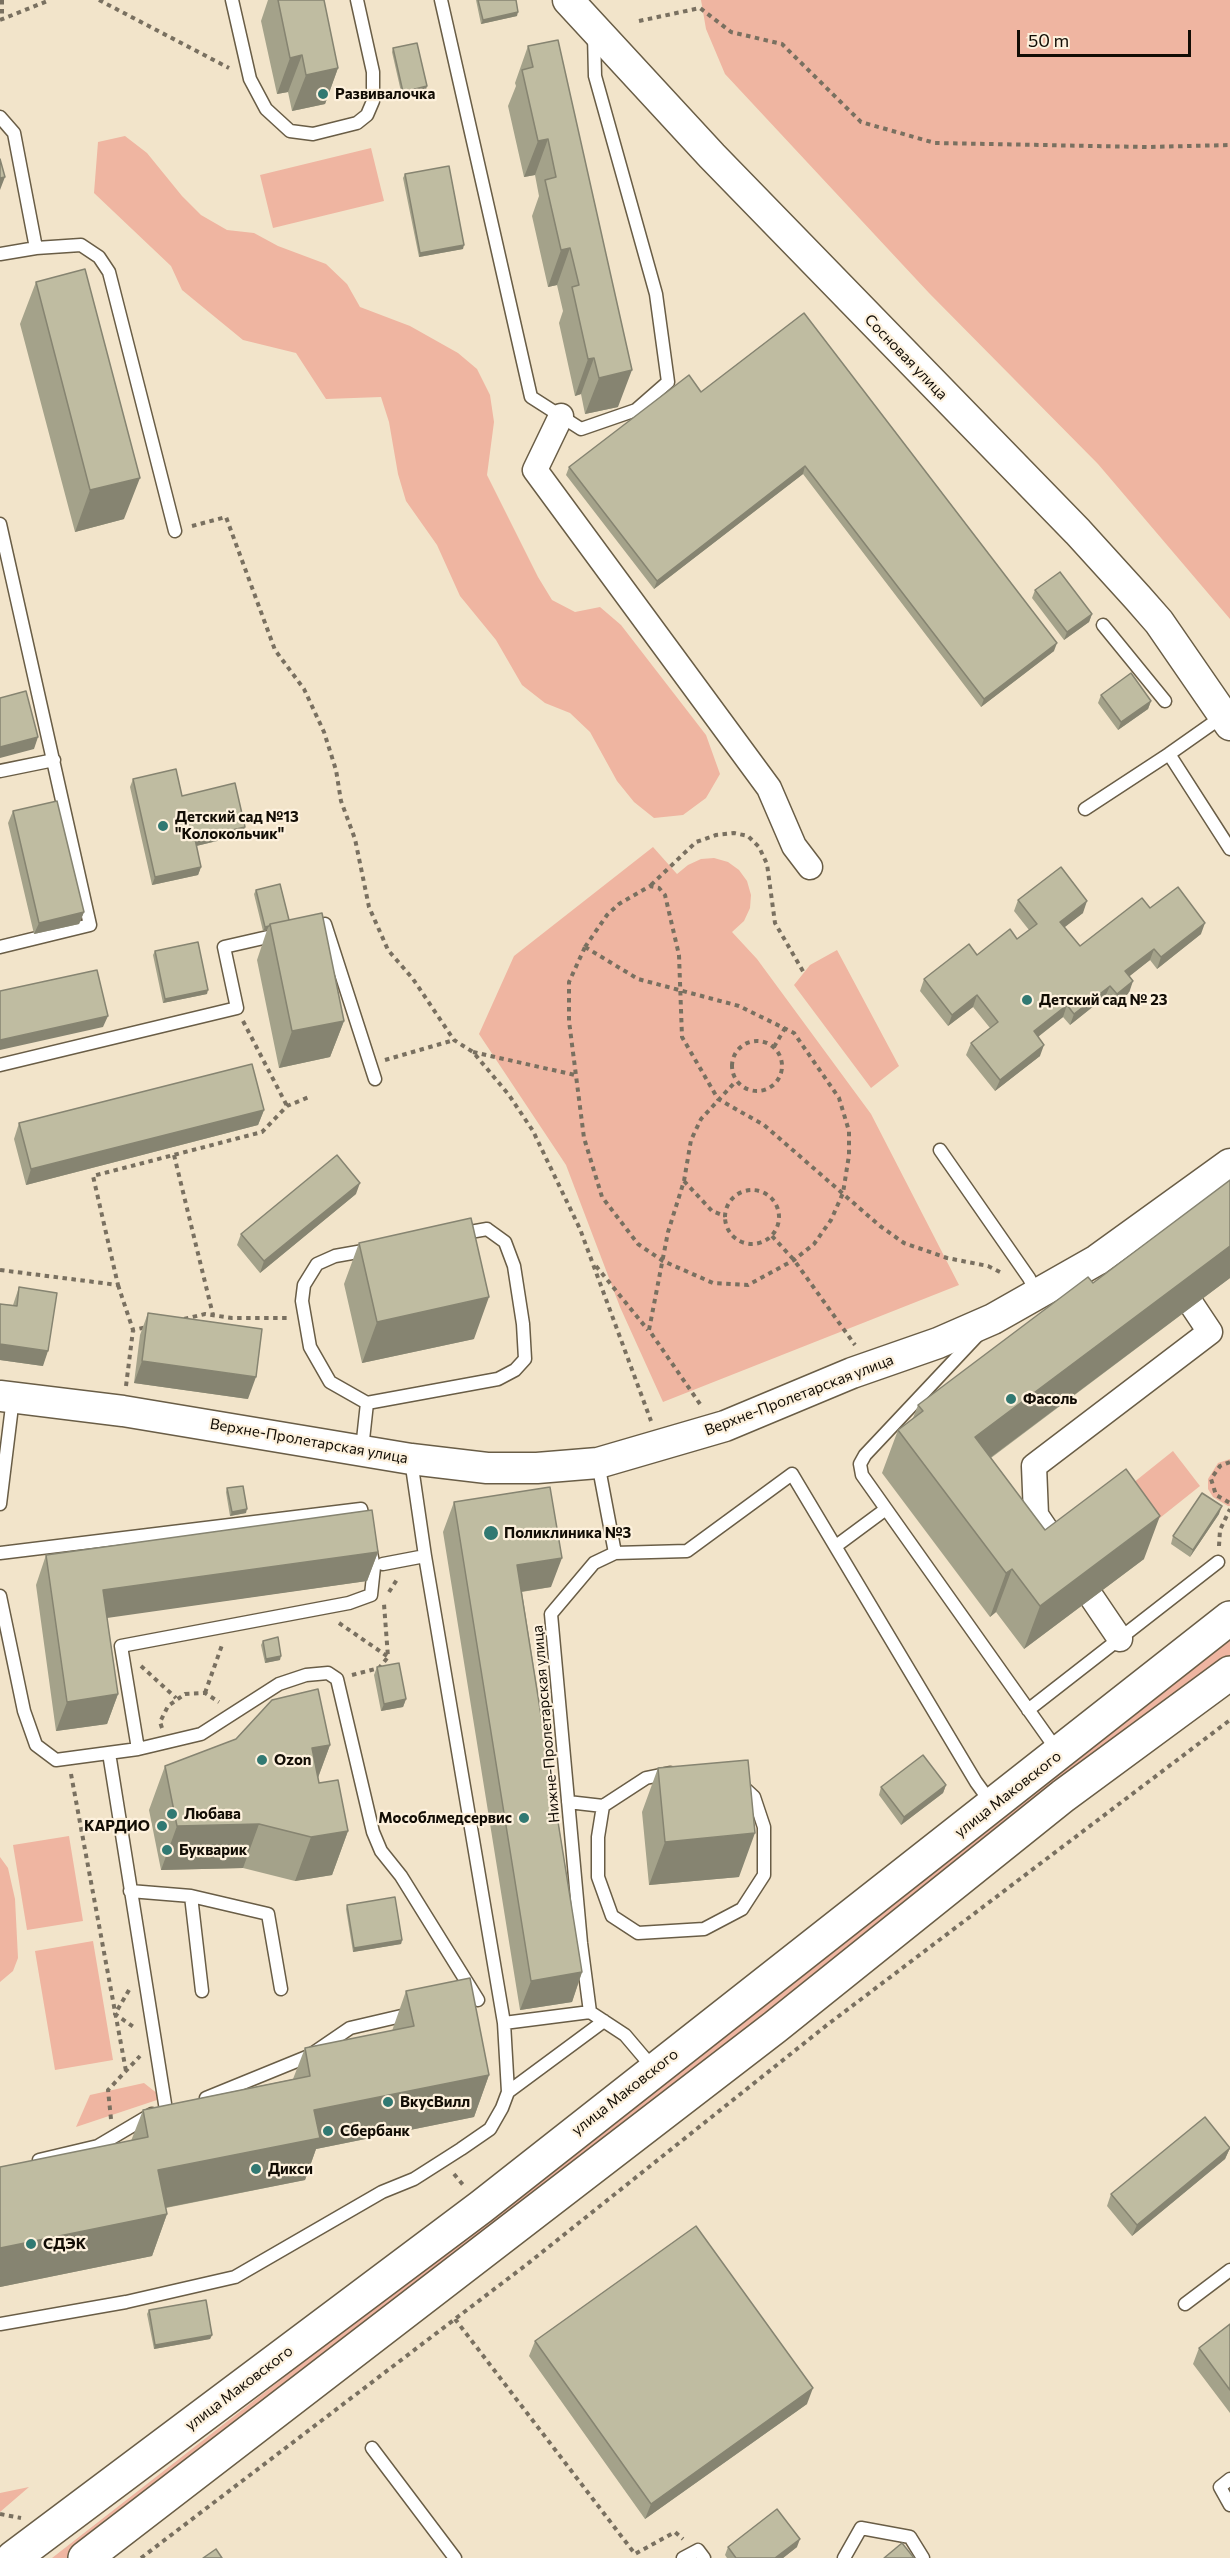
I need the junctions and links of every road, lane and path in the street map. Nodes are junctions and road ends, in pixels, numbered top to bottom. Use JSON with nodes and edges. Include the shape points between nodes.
{"nodes":[{"id":1,"x":2,"y":0,"type":"edge"},
{"id":2,"x":50,"y":0,"type":"edge"},
{"id":3,"x":99,"y":0,"type":"edge"},
{"id":4,"x":232,"y":0,"type":"edge"},
{"id":5,"x":357,"y":0,"type":"edge"},
{"id":6,"x":441,"y":0,"type":"edge"},
{"id":7,"x":568,"y":0,"type":"edge"},
{"id":8,"x":1,"y":20,"type":"edge"},
{"id":9,"x":639,"y":21,"type":"dead end"},
{"id":10,"x":594,"y":28,"type":"junction"},
{"id":11,"x":250,"y":79,"type":"junction"},
{"id":12,"x":0,"y":117,"type":"edge"},
{"id":13,"x":1230,"y":145,"type":"edge"},
{"id":14,"x":36,"y":248,"type":"junction"},
{"id":15,"x":0,"y":254,"type":"edge"},
{"id":16,"x":561,"y":416,"type":"junction"},
{"id":17,"x":0,"y":524,"type":"edge"},
{"id":18,"x":175,"y":531,"type":"joint"},
{"id":19,"x":1103,"y":625,"type":"dead end"},
{"id":20,"x":1165,"y":701,"type":"dead end"},
{"id":21,"x":1227,"y":720,"type":"edge"},
{"id":22,"x":1169,"y":754,"type":"junction"},
{"id":23,"x":54,"y":760,"type":"junction"},
{"id":24,"x":0,"y":771,"type":"edge"},
{"id":25,"x":1085,"y":809,"type":"dead end"},
{"id":26,"x":1230,"y":849,"type":"edge"},
{"id":27,"x":810,"y":867,"type":"dead end"},
{"id":28,"x":650,"y":886,"type":"junction"},
{"id":29,"x":0,"y":947,"type":"edge"},
{"id":30,"x":585,"y":947,"type":"junction"},
{"id":31,"x":804,"y":973,"type":"dead end"},
{"id":32,"x":680,"y":989,"type":"junction"},
{"id":33,"x":237,"y":1008,"type":"junction"},
{"id":34,"x":785,"y":1028,"type":"junction"},
{"id":35,"x":454,"y":1040,"type":"junction"},
{"id":36,"x":774,"y":1047,"type":"junction"},
{"id":37,"x":473,"y":1052,"type":"junction"},
{"id":38,"x":0,"y":1065,"type":"edge"},
{"id":39,"x":370,"y":1065,"type":"junction"},
{"id":40,"x":575,"y":1075,"type":"junction"},
{"id":41,"x":375,"y":1079,"type":"dead end"},
{"id":42,"x":736,"y":1080,"type":"junction"},
{"id":43,"x":309,"y":1097,"type":"dead end"},
{"id":44,"x":718,"y":1099,"type":"junction"},
{"id":45,"x":287,"y":1106,"type":"junction"},
{"id":46,"x":940,"y":1150,"type":"dead end"},
{"id":47,"x":174,"y":1155,"type":"junction"},
{"id":48,"x":1230,"y":1164,"type":"edge"},
{"id":49,"x":684,"y":1181,"type":"junction"},
{"id":50,"x":843,"y":1193,"type":"junction"},
{"id":51,"x":725,"y":1216,"type":"junction"},
{"id":52,"x":772,"y":1236,"type":"junction"},
{"id":53,"x":1152,"y":1244,"type":"junction"},
{"id":54,"x":794,"y":1260,"type":"junction"},
{"id":55,"x":663,"y":1261,"type":"junction"},
{"id":56,"x":593,"y":1263,"type":"junction"},
{"id":57,"x":0,"y":1270,"type":"edge"},
{"id":58,"x":1006,"y":1279,"type":"dead end"},
{"id":59,"x":118,"y":1285,"type":"junction"},
{"id":60,"x":1037,"y":1295,"type":"junction"},
{"id":61,"x":213,"y":1315,"type":"junction"},
{"id":62,"x":305,"y":1318,"type":"junction"},
{"id":63,"x":993,"y":1319,"type":"junction"},
{"id":64,"x":174,"y":1321,"type":"edge"},
{"id":65,"x":153,"y":1325,"type":"edge"},
{"id":66,"x":133,"y":1330,"type":"junction"},
{"id":67,"x":649,"y":1330,"type":"junction"},
{"id":68,"x":855,"y":1345,"type":"dead end"},
{"id":69,"x":7,"y":1397,"type":"edge"},
{"id":70,"x":367,"y":1403,"type":"junction"},
{"id":71,"x":700,"y":1404,"type":"dead end"},
{"id":72,"x":123,"y":1411,"type":"junction"},
{"id":73,"x":649,"y":1435,"type":"junction"},
{"id":74,"x":362,"y":1449,"type":"junction"},
{"id":75,"x":411,"y":1459,"type":"junction"},
{"id":76,"x":1230,"y":1462,"type":"edge"},
{"id":77,"x":598,"y":1463,"type":"junction"},
{"id":78,"x":1230,"y":1503,"type":"edge"},
{"id":79,"x":0,"y":1504,"type":"edge"},
{"id":80,"x":886,"y":1509,"type":"junction"},
{"id":81,"x":1230,"y":1509,"type":"edge"},
{"id":82,"x":836,"y":1546,"type":"junction"},
{"id":83,"x":0,"y":1553,"type":"edge"},
{"id":84,"x":615,"y":1553,"type":"junction"},
{"id":85,"x":425,"y":1556,"type":"junction"},
{"id":86,"x":409,"y":1560,"type":"junction"},
{"id":87,"x":1218,"y":1562,"type":"joint"},
{"id":88,"x":383,"y":1564,"type":"dead end"},
{"id":89,"x":0,"y":1596,"type":"edge"},
{"id":90,"x":317,"y":1609,"type":"junction"},
{"id":91,"x":1230,"y":1618,"type":"edge"},
{"id":92,"x":229,"y":1626,"type":"junction"},
{"id":93,"x":1119,"y":1639,"type":"junction"},
{"id":94,"x":121,"y":1646,"type":"junction"},
{"id":95,"x":388,"y":1657,"type":"junction"},
{"id":96,"x":1230,"y":1673,"type":"edge"},
{"id":97,"x":337,"y":1679,"type":"junction"},
{"id":98,"x":205,"y":1693,"type":"junction"},
{"id":99,"x":176,"y":1698,"type":"junction"},
{"id":100,"x":1028,"y":1710,"type":"junction"},
{"id":101,"x":227,"y":1717,"type":"junction"},
{"id":102,"x":1230,"y":1720,"type":"edge"},
{"id":103,"x":168,"y":1742,"type":"junction"},
{"id":104,"x":138,"y":1749,"type":"junction"},
{"id":105,"x":109,"y":1753,"type":"junction"},
{"id":106,"x":1059,"y":1754,"type":"junction"},
{"id":107,"x":68,"y":1759,"type":"junction"},
{"id":108,"x":680,"y":1771,"type":"edge"},
{"id":109,"x":729,"y":1775,"type":"edge"},
{"id":110,"x":568,"y":1802,"type":"junction"},
{"id":111,"x":993,"y":1805,"type":"junction"},
{"id":112,"x":603,"y":1806,"type":"junction"},
{"id":113,"x":130,"y":1891,"type":"junction"},
{"id":114,"x":191,"y":1896,"type":"junction"},
{"id":115,"x":142,"y":1965,"type":"junction"},
{"id":116,"x":281,"y":1989,"type":"dead end"},
{"id":117,"x":202,"y":1991,"type":"dead end"},
{"id":118,"x":500,"y":1995,"type":"junction"},
{"id":119,"x":424,"y":2011,"type":"edge"},
{"id":120,"x":590,"y":2012,"type":"junction"},
{"id":121,"x":115,"y":2014,"type":"junction"},
{"id":122,"x":604,"y":2021,"type":"junction"},
{"id":123,"x":504,"y":2023,"type":"junction"},
{"id":124,"x":154,"y":2041,"type":"junction"},
{"id":125,"x":654,"y":2069,"type":"junction"},
{"id":126,"x":126,"y":2071,"type":"junction"},
{"id":127,"x":508,"y":2092,"type":"junction"},
{"id":128,"x":199,"y":2100,"type":"edge"},
{"id":129,"x":113,"y":2137,"type":"junction"},
{"id":130,"x":22,"y":2164,"type":"edge"},
{"id":131,"x":1230,"y":2270,"type":"edge"},
{"id":132,"x":1185,"y":2304,"type":"dead end"},
{"id":133,"x":455,"y":2319,"type":"junction"},
{"id":134,"x":0,"y":2324,"type":"edge"},
{"id":135,"x":372,"y":2448,"type":"dead end"},
{"id":136,"x":1230,"y":2479,"type":"edge"},
{"id":137,"x":1230,"y":2505,"type":"edge"},
{"id":138,"x":701,"y":2554,"type":"edge"},
{"id":139,"x":13,"y":2558,"type":"edge"},
{"id":140,"x":85,"y":2558,"type":"edge"},
{"id":141,"x":141,"y":2558,"type":"edge"},
{"id":142,"x":455,"y":2558,"type":"edge"},
{"id":143,"x":683,"y":2558,"type":"edge"},
{"id":144,"x":844,"y":2558,"type":"edge"},
{"id":145,"x":923,"y":2558,"type":"edge"}],
"edges":[{"from":1,"to":8,"type":"path"},
{"from":2,"to":8,"type":"path"},
{"from":3,"to":11,"type":"path"},
{"from":4,"to":11,"type":"lane"},
{"from":5,"to":11,"type":"lane","via":[[372,72],[373,101],[367,115],[357,123],[326,132],[290,131],[266,109]]},
{"from":6,"to":16,"type":"lane","via":[[531,397]]},
{"from":7,"to":10,"type":"street","name":"Сосновая улица"},
{"from":9,"to":13,"type":"path","via":[[700,8],[732,32],[782,44],[861,122],[934,143]]},
{"from":10,"to":16,"type":"lane","via":[[595,76],[656,294],[668,382],[636,410],[581,429]]},
{"from":10,"to":21,"type":"street","name":"Сосновая улица","via":[[736,181],[1131,590],[1159,622]]},
{"from":12,"to":14,"type":"lane","via":[[14,133]]},
{"from":14,"to":15,"type":"lane"},
{"from":14,"to":18,"type":"lane","via":[[81,245],[99,257],[109,272]]},
{"from":16,"to":27,"type":"street","via":[[535,470],[769,788],[794,846]]},
{"from":17,"to":23,"type":"lane"},
{"from":18,"to":35,"type":"path","via":[[226,517],[275,650],[304,689],[324,732],[355,839],[369,907],[388,950],[413,979]]},
{"from":19,"to":20,"type":"lane"},
{"from":21,"to":22,"type":"lane"},
{"from":22,"to":25,"type":"lane"},
{"from":22,"to":26,"type":"lane"},
{"from":23,"to":24,"type":"lane"},
{"from":23,"to":29,"type":"lane","via":[[90,925]]},
{"from":28,"to":30,"type":"path","via":[[607,915]]},
{"from":28,"to":31,"type":"path","via":[[696,842],[716,835],[748,836],[767,864],[775,923]]},
{"from":28,"to":32,"type":"path","via":[[665,895],[679,955]]},
{"from":30,"to":32,"type":"path","via":[[638,979]]},
{"from":30,"to":40,"type":"path","via":[[569,982]]},
{"from":32,"to":34,"type":"path","via":[[738,1006]]},
{"from":32,"to":44,"type":"path","via":[[682,1037]]},
{"from":33,"to":38,"type":"lane"},
{"from":33,"to":39,"type":"lane","via":[[224,947],[325,924]]},
{"from":33,"to":45,"type":"path"},
{"from":34,"to":36,"type":"path"},
{"from":34,"to":50,"type":"path","via":[[794,1033],[839,1098],[849,1131]]},
{"from":35,"to":37,"type":"path"},
{"from":35,"to":39,"type":"path"},
{"from":36,"to":42,"type":"path","via":[[760,1040],[738,1048],[732,1064]]},
{"from":36,"to":42,"type":"path","via":[[782,1070],[775,1084],[759,1091],[743,1087]]},
{"from":37,"to":40,"type":"path"},
{"from":37,"to":56,"type":"path","via":[[509,1095],[532,1131]]},
{"from":39,"to":41,"type":"lane"},
{"from":40,"to":55,"type":"path","via":[[584,1138],[602,1197],[638,1244]]},
{"from":42,"to":44,"type":"path"},
{"from":43,"to":45,"type":"path"},
{"from":44,"to":49,"type":"path","via":[[701,1119],[691,1140]]},
{"from":44,"to":50,"type":"path","via":[[764,1125]]},
{"from":45,"to":47,"type":"path","via":[[262,1132]]},
{"from":46,"to":60,"type":"lane"},
{"from":47,"to":59,"type":"path","via":[[93,1176]]},
{"from":47,"to":61,"type":"path"},
{"from":48,"to":53,"type":"street","name":"Верхне-Пролетарская улица"},
{"from":49,"to":51,"type":"path","via":[[712,1210]]},
{"from":49,"to":55,"type":"path"},
{"from":50,"to":54,"type":"path","via":[[814,1244]]},
{"from":50,"to":58,"type":"path","via":[[904,1243],[947,1258],[988,1266],[1003,1273]]},
{"from":51,"to":52,"type":"path","via":[[731,1234],[738,1240],[755,1244]]},
{"from":51,"to":52,"type":"path","via":[[738,1193],[763,1191],[771,1196],[780,1212]]},
{"from":52,"to":54,"type":"path"},
{"from":53,"to":60,"type":"street","name":"Верхне-Пролетарская улица","via":[[1097,1260]]},
{"from":53,"to":93,"type":"street","via":[[1210,1332],[1034,1466],[1036,1515]]},
{"from":54,"to":55,"type":"path","via":[[748,1285],[713,1283]]},
{"from":54,"to":68,"type":"path"},
{"from":55,"to":67,"type":"path"},
{"from":56,"to":67,"type":"path"},
{"from":56,"to":73,"type":"path"},
{"from":57,"to":59,"type":"path"},
{"from":59,"to":66,"type":"path"},
{"from":60,"to":63,"type":"street","name":"Верхне-Пролетарская улица"},
{"from":61,"to":62,"type":"path"},
{"from":61,"to":64,"type":"path"},
{"from":62,"to":70,"type":"lane","via":[[310,1347],[330,1382]]},
{"from":62,"to":70,"type":"lane","via":[[304,1285],[317,1264],[335,1256],[487,1229],[505,1242],[514,1266],[525,1359],[515,1370],[498,1378]]},
{"from":63,"to":73,"type":"street","name":"Верхне-Пролетарская улица","via":[[725,1426]]},
{"from":63,"to":80,"type":"lane","via":[[865,1455],[860,1464],[862,1475]]},
{"from":65,"to":66,"type":"path"},
{"from":66,"to":72,"type":"path"},
{"from":67,"to":71,"type":"path"},
{"from":69,"to":72,"type":"street","name":"Верхне-Пролетарская улица"},
{"from":69,"to":79,"type":"lane"},
{"from":70,"to":74,"type":"lane"},
{"from":72,"to":74,"type":"street","name":"Верхне-Пролетарская улица"},
{"from":73,"to":77,"type":"street","name":"Верхне-Пролетарская улица"},
{"from":74,"to":75,"type":"street","name":"Верхне-Пролетарская улица"},
{"from":75,"to":77,"type":"street","name":"Верхне-Пролетарская улица","via":[[487,1468]]},
{"from":75,"to":85,"type":"lane"},
{"from":76,"to":78,"type":"path","via":[[1220,1466],[1211,1479],[1216,1495]]},
{"from":77,"to":84,"type":"lane"},
{"from":80,"to":82,"type":"lane"},
{"from":80,"to":100,"type":"lane"},
{"from":81,"to":87,"type":"path","via":[[1220,1530]]},
{"from":82,"to":84,"type":"lane","via":[[792,1474],[687,1551]]},
{"from":82,"to":111,"type":"lane"},
{"from":83,"to":90,"type":"lane","via":[[361,1509],[374,1568],[371,1594]]},
{"from":84,"to":110,"type":"lane","name":"Нижне-Пролетарская улица","via":[[594,1563],[551,1614]]},
{"from":85,"to":86,"type":"lane"},
{"from":85,"to":118,"type":"lane"},
{"from":86,"to":88,"type":"lane"},
{"from":86,"to":95,"type":"path","via":[[384,1602]]},
{"from":87,"to":93,"type":"lane"},
{"from":89,"to":107,"type":"lane","via":[[24,1712],[36,1745],[56,1760]]},
{"from":90,"to":92,"type":"lane"},
{"from":90,"to":95,"type":"path"},
{"from":91,"to":106,"type":"main road","name":"улица Маковского"},
{"from":92,"to":94,"type":"lane"},
{"from":92,"to":98,"type":"path"},
{"from":93,"to":100,"type":"lane"},
{"from":94,"to":99,"type":"path"},
{"from":94,"to":104,"type":"lane"},
{"from":95,"to":97,"type":"path","via":[[379,1668]]},
{"from":96,"to":140,"type":"main road","via":[[1063,1796],[775,2027]]},
{"from":97,"to":101,"type":"lane","via":[[328,1673],[279,1684]]},
{"from":97,"to":118,"type":"lane","via":[[381,1851],[401,1876],[472,2001]]},
{"from":98,"to":99,"type":"path"},
{"from":98,"to":101,"type":"path","via":[[218,1701]]},
{"from":99,"to":103,"type":"path","via":[[160,1722]]},
{"from":100,"to":106,"type":"lane"},
{"from":101,"to":103,"type":"lane","via":[[201,1734]]},
{"from":102,"to":133,"type":"path","via":[[836,2018]]},
{"from":103,"to":104,"type":"lane"},
{"from":104,"to":105,"type":"lane"},
{"from":105,"to":107,"type":"lane"},
{"from":105,"to":113,"type":"lane"},
{"from":106,"to":111,"type":"main road","name":"улица Маковского"},
{"from":107,"to":121,"type":"path"},
{"from":108,"to":112,"type":"lane","via":[[646,1778]]},
{"from":109,"to":112,"type":"lane","via":[[754,1797],[764,1827],[764,1875],[742,1909],[704,1929],[638,1934],[612,1916],[598,1877]]},
{"from":110,"to":112,"type":"lane"},
{"from":110,"to":120,"type":"lane","name":"Нижне-Пролетарская улица"},
{"from":111,"to":125,"type":"main road","name":"улица Маковского"},
{"from":113,"to":114,"type":"lane"},
{"from":113,"to":115,"type":"lane"},
{"from":114,"to":116,"type":"lane","via":[[268,1914]]},
{"from":114,"to":117,"type":"lane"},
{"from":115,"to":121,"type":"path"},
{"from":115,"to":124,"type":"lane"},
{"from":118,"to":123,"type":"lane"},
{"from":119,"to":128,"type":"lane","via":[[350,2028],[309,2056]]},
{"from":120,"to":122,"type":"lane"},
{"from":120,"to":123,"type":"lane"},
{"from":121,"to":124,"type":"path"},
{"from":121,"to":126,"type":"path"},
{"from":122,"to":125,"type":"lane","via":[[625,2036]]},
{"from":122,"to":127,"type":"lane"},
{"from":123,"to":127,"type":"lane"},
{"from":124,"to":126,"type":"path"},
{"from":124,"to":129,"type":"lane","via":[[171,2109],[150,2115]]},
{"from":125,"to":139,"type":"main road","name":"улица Маковского","via":[[463,2221]]},
{"from":126,"to":129,"type":"path","via":[[108,2090]]},
{"from":127,"to":134,"type":"lane","via":[[489,2129],[461,2149],[235,2277],[126,2302]]},
{"from":129,"to":130,"type":"lane","via":[[98,2146]]},
{"from":131,"to":132,"type":"lane"},
{"from":133,"to":138,"type":"path","via":[[635,2554],[675,2532]]},
{"from":133,"to":141,"type":"path"},
{"from":135,"to":142,"type":"lane"},
{"from":136,"to":137,"type":"lane","via":[[1220,2487]]},
{"from":138,"to":143,"type":"lane"},
{"from":144,"to":145,"type":"lane","via":[[861,2528],[910,2537]]}]}
